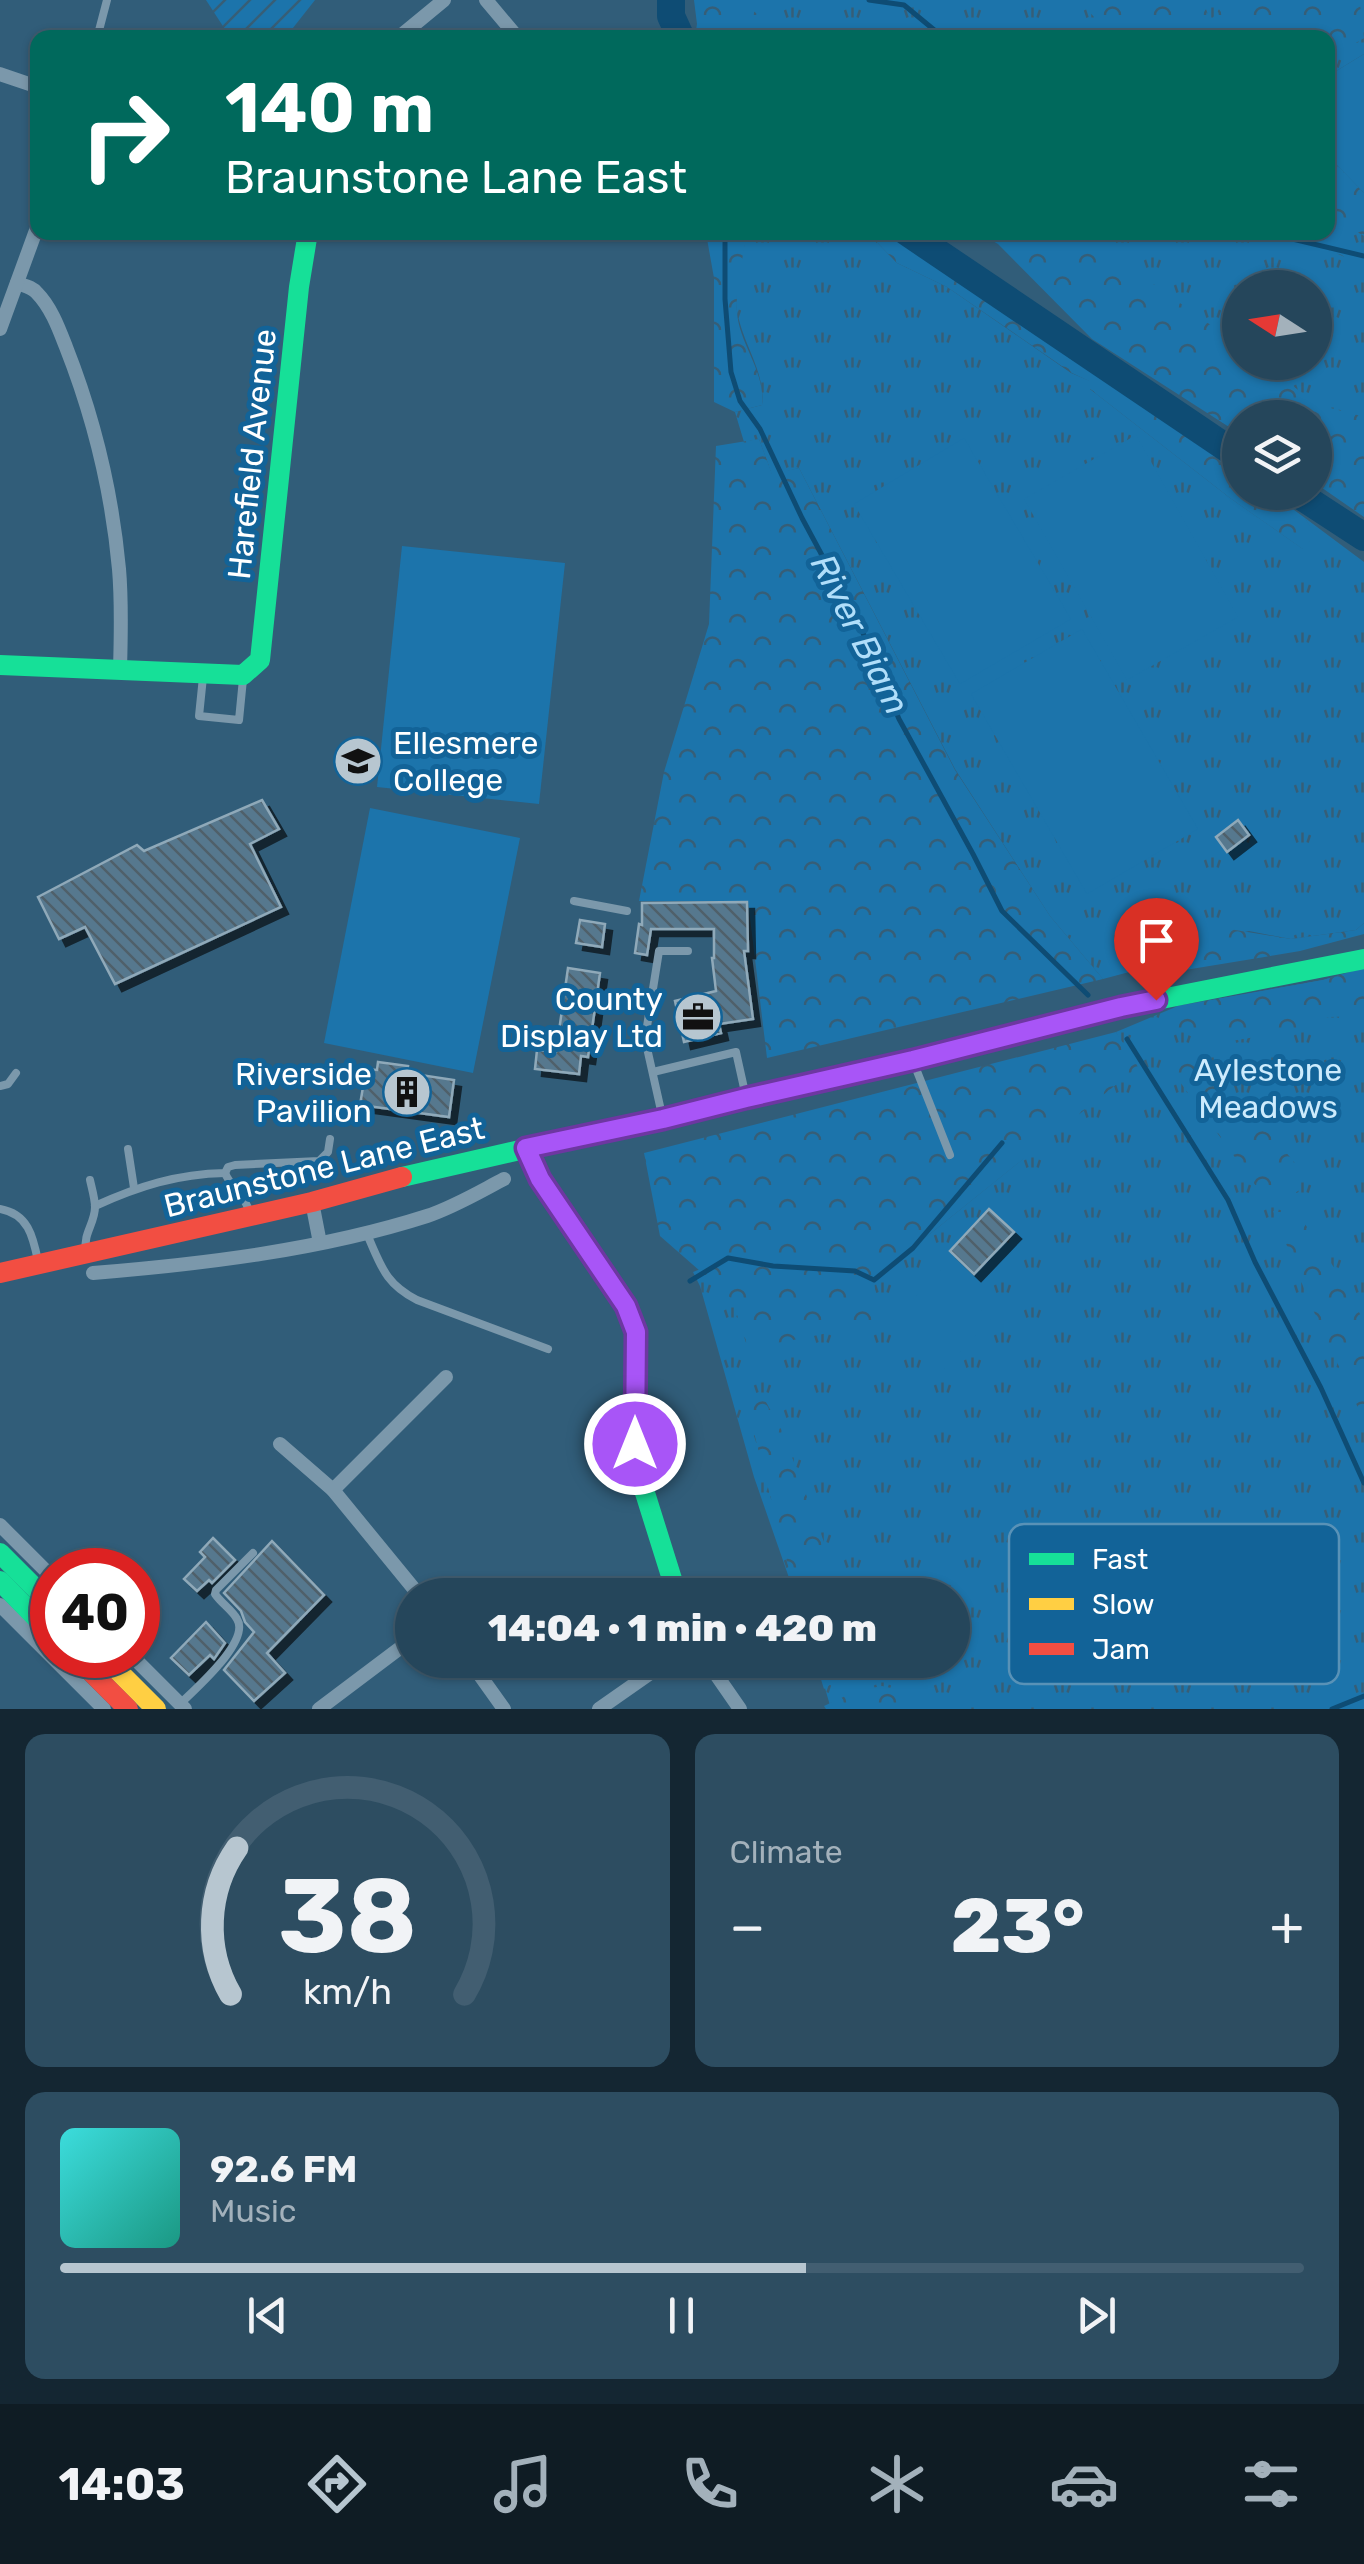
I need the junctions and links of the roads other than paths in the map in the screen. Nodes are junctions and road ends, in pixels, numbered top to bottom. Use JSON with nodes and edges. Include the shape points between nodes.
{"nodes":[{"id":1,"x":107,"y":0,"type":"edge"},
{"id":2,"x":444,"y":0,"type":"edge"},
{"id":3,"x":486,"y":0,"type":"edge"},
{"id":4,"x":100,"y":30,"type":"edge"},
{"id":5,"x":408,"y":30,"type":"edge"},
{"id":6,"x":511,"y":30,"type":"edge"},
{"id":7,"x":0,"y":74,"type":"edge"},
{"id":8,"x":30,"y":85,"type":"edge"},
{"id":9,"x":33,"y":240,"type":"edge"},
{"id":10,"x":307,"y":240,"type":"edge"},
{"id":11,"x":17,"y":283,"type":"junction"},
{"id":12,"x":0,"y":328,"type":"edge"},
{"id":13,"x":0,"y":665,"type":"edge"},
{"id":14,"x":120,"y":669,"type":"junction"},
{"id":15,"x":204,"y":673,"type":"junction"},
{"id":16,"x":243,"y":675,"type":"junction"},
{"id":17,"x":574,"y":901,"type":"dead end"},
{"id":18,"x":628,"y":911,"type":"dead end"},
{"id":19,"x":688,"y":951,"type":"dead end"},
{"id":20,"x":1364,"y":959,"type":"edge"},
{"id":21,"x":913,"y":1060,"type":"junction"},
{"id":22,"x":654,"y":1072,"type":"junction"},
{"id":23,"x":16,"y":1073,"type":"dead end"},
{"id":24,"x":0,"y":1086,"type":"edge"},
{"id":25,"x":746,"y":1098,"type":"junction"},
{"id":26,"x":663,"y":1119,"type":"junction"},
{"id":27,"x":330,"y":1138,"type":"dead end"},
{"id":28,"x":526,"y":1148,"type":"junction"},
{"id":29,"x":128,"y":1149,"type":"dead end"},
{"id":30,"x":950,"y":1155,"type":"dead end"},
{"id":31,"x":225,"y":1173,"type":"junction"},
{"id":32,"x":504,"y":1179,"type":"dead end"},
{"id":33,"x":90,"y":1180,"type":"dead end"},
{"id":34,"x":134,"y":1188,"type":"junction"},
{"id":35,"x":312,"y":1202,"type":"junction"},
{"id":36,"x":95,"y":1206,"type":"junction"},
{"id":37,"x":0,"y":1208,"type":"edge"},
{"id":38,"x":250,"y":1216,"type":"junction"},
{"id":39,"x":366,"y":1232,"type":"junction"},
{"id":40,"x":320,"y":1242,"type":"junction"},
{"id":41,"x":90,"y":1264,"type":"junction"},
{"id":42,"x":39,"y":1266,"type":"junction"},
{"id":43,"x":0,"y":1272,"type":"edge"},
{"id":44,"x":548,"y":1349,"type":"dead end"},
{"id":45,"x":446,"y":1377,"type":"dead end"},
{"id":46,"x":280,"y":1444,"type":"dead end"},
{"id":47,"x":333,"y":1490,"type":"junction"},
{"id":48,"x":0,"y":1524,"type":"edge"},
{"id":49,"x":0,"y":1553,"type":"edge"},
{"id":50,"x":253,"y":1553,"type":"dead end"},
{"id":51,"x":30,"y":1555,"type":"edge"},
{"id":52,"x":405,"y":1578,"type":"edge"},
{"id":53,"x":673,"y":1578,"type":"edge"},
{"id":54,"x":0,"y":1581,"type":"edge"},
{"id":55,"x":30,"y":1584,"type":"edge"},
{"id":56,"x":0,"y":1605,"type":"edge"},
{"id":57,"x":30,"y":1612,"type":"edge"},
{"id":58,"x":395,"y":1652,"type":"edge"},
{"id":59,"x":97,"y":1678,"type":"edge"},
{"id":60,"x":125,"y":1678,"type":"edge"},
{"id":61,"x":154,"y":1678,"type":"edge"},
{"id":62,"x":481,"y":1678,"type":"edge"},
{"id":63,"x":643,"y":1678,"type":"edge"},
{"id":64,"x":718,"y":1678,"type":"edge"},
{"id":65,"x":182,"y":1706,"type":"edge"},
{"id":66,"x":104,"y":1709,"type":"edge"},
{"id":67,"x":128,"y":1709,"type":"edge"},
{"id":68,"x":156,"y":1709,"type":"edge"},
{"id":69,"x":319,"y":1709,"type":"edge"},
{"id":70,"x":504,"y":1709,"type":"edge"},
{"id":71,"x":599,"y":1709,"type":"edge"},
{"id":72,"x":740,"y":1709,"type":"edge"}],
"edges":[{"from":1,"to":4,"type":"lane"},
{"from":2,"to":5,"type":"street"},
{"from":3,"to":6,"type":"street"},
{"from":7,"to":8,"type":"street"},
{"from":9,"to":11,"type":"street"},
{"from":10,"to":16,"type":"street","name":"Harefield Avenue","via":[[260,660]]},
{"from":11,"to":12,"type":"street"},
{"from":11,"to":14,"type":"street","via":[[34,289],[52,315],[103,466],[122,620]]},
{"from":13,"to":14,"type":"street"},
{"from":14,"to":15,"type":"street"},
{"from":15,"to":16,"type":"street"},
{"from":15,"to":16,"type":"lane","via":[[199,716],[239,720]]},
{"from":17,"to":18,"type":"lane"},
{"from":19,"to":22,"type":"lane","via":[[659,952],[645,1039]]},
{"from":20,"to":21,"type":"street","name":"Braunstone Lane East","via":[[1121,1007]]},
{"from":21,"to":25,"type":"street","name":"Braunstone Lane East"},
{"from":21,"to":30,"type":"lane"},
{"from":22,"to":25,"type":"lane","via":[[736,1052]]},
{"from":22,"to":26,"type":"lane"},
{"from":23,"to":24,"type":"lane"},
{"from":25,"to":26,"type":"street","name":"Braunstone Lane East"},
{"from":26,"to":28,"type":"street","name":"Braunstone Lane East"},
{"from":27,"to":31,"type":"lane","via":[[318,1161],[235,1164]]},
{"from":28,"to":35,"type":"street","name":"Braunstone Lane East"},
{"from":28,"to":53,"type":"street","via":[[636,1332],[635,1444]]},
{"from":29,"to":34,"type":"lane"},
{"from":31,"to":34,"type":"lane"},
{"from":31,"to":38,"type":"lane"},
{"from":32,"to":39,"type":"street","via":[[430,1215]]},
{"from":33,"to":36,"type":"lane"},
{"from":34,"to":36,"type":"lane"},
{"from":35,"to":38,"type":"street","name":"Braunstone Lane East"},
{"from":35,"to":40,"type":"street"},
{"from":36,"to":41,"type":"lane","via":[[84,1239]]},
{"from":37,"to":42,"type":"lane","via":[[27,1222]]},
{"from":38,"to":41,"type":"street","name":"Braunstone Lane East"},
{"from":39,"to":40,"type":"street"},
{"from":39,"to":44,"type":"lane","via":[[396,1289]]},
{"from":40,"to":41,"type":"street","via":[[180,1266]]},
{"from":41,"to":42,"type":"street","name":"Braunstone Lane East"},
{"from":42,"to":43,"type":"street","name":"Braunstone Lane East"},
{"from":45,"to":47,"type":"street"},
{"from":46,"to":47,"type":"street"},
{"from":47,"to":52,"type":"street"},
{"from":48,"to":51,"type":"street"},
{"from":49,"to":55,"type":"street"},
{"from":50,"to":65,"type":"lane","via":[[215,1594],[238,1620],[236,1643]]},
{"from":54,"to":57,"type":"street"},
{"from":56,"to":66,"type":"street"},
{"from":58,"to":69,"type":"street"},
{"from":59,"to":67,"type":"street"},
{"from":60,"to":68,"type":"street"},
{"from":61,"to":65,"type":"street"},
{"from":62,"to":70,"type":"street"},
{"from":63,"to":71,"type":"street"},
{"from":64,"to":72,"type":"street"}]}
